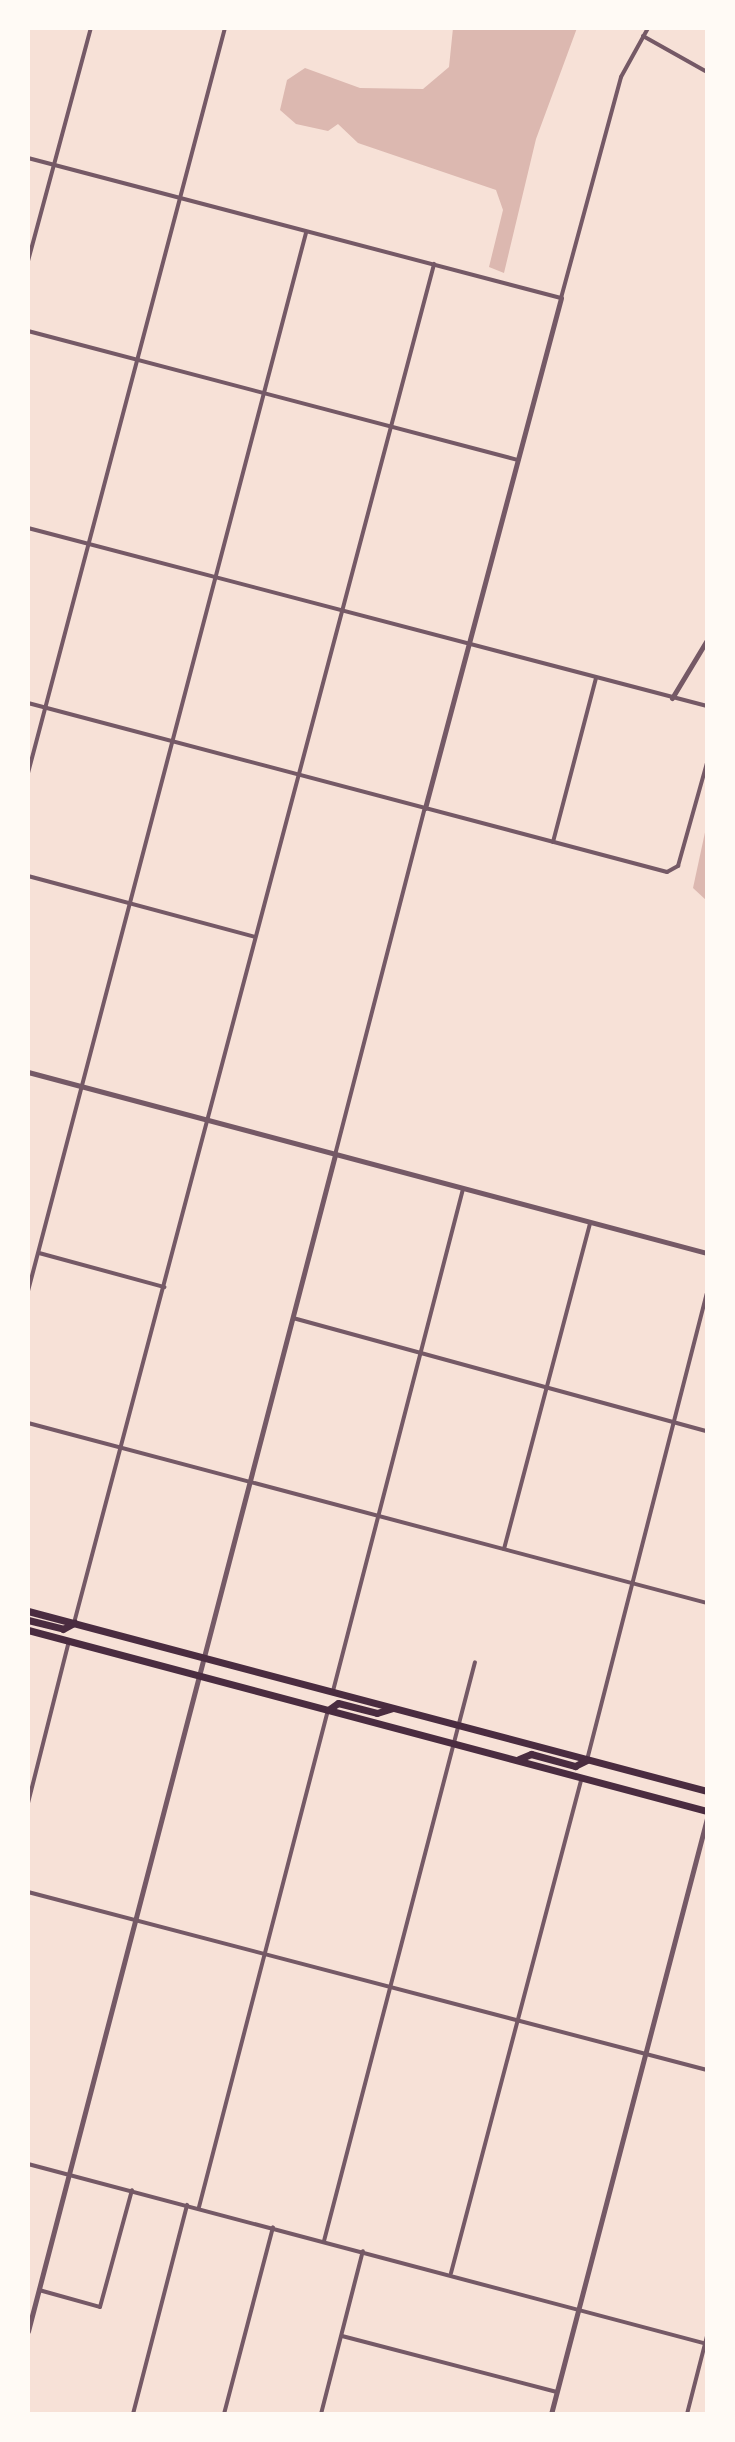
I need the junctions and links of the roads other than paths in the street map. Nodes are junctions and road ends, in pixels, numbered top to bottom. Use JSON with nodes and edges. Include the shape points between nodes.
{"nodes":[{"id":1,"x":91,"y":28,"type":"edge"},
{"id":2,"x":225,"y":28,"type":"edge"},
{"id":3,"x":648,"y":28,"type":"edge"},
{"id":4,"x":643,"y":36,"type":"junction"},
{"id":5,"x":707,"y":72,"type":"edge"},
{"id":6,"x":28,"y":158,"type":"edge"},
{"id":7,"x":54,"y":165,"type":"junction"},
{"id":8,"x":181,"y":198,"type":"junction"},
{"id":9,"x":306,"y":233,"type":"junction"},
{"id":10,"x":28,"y":261,"type":"edge"},
{"id":11,"x":434,"y":264,"type":"junction"},
{"id":12,"x":561,"y":298,"type":"junction"},
{"id":13,"x":28,"y":331,"type":"edge"},
{"id":14,"x":137,"y":360,"type":"junction"},
{"id":15,"x":264,"y":393,"type":"junction"},
{"id":16,"x":391,"y":427,"type":"junction"},
{"id":17,"x":518,"y":460,"type":"junction"},
{"id":18,"x":28,"y":528,"type":"edge"},
{"id":19,"x":89,"y":544,"type":"junction"},
{"id":20,"x":216,"y":577,"type":"junction"},
{"id":21,"x":343,"y":610,"type":"junction"},
{"id":22,"x":707,"y":640,"type":"edge"},
{"id":23,"x":470,"y":644,"type":"junction"},
{"id":24,"x":596,"y":678,"type":"junction"},
{"id":25,"x":672,"y":698,"type":"junction"},
{"id":26,"x":28,"y":703,"type":"edge"},
{"id":27,"x":707,"y":706,"type":"edge"},
{"id":28,"x":45,"y":707,"type":"junction"},
{"id":29,"x":172,"y":742,"type":"junction"},
{"id":30,"x":707,"y":763,"type":"edge"},
{"id":31,"x":28,"y":773,"type":"edge"},
{"id":32,"x":299,"y":775,"type":"junction"},
{"id":33,"x":425,"y":808,"type":"junction"},
{"id":34,"x":553,"y":842,"type":"junction"},
{"id":35,"x":28,"y":876,"type":"edge"},
{"id":36,"x":129,"y":904,"type":"junction"},
{"id":37,"x":255,"y":937,"type":"junction"},
{"id":38,"x":28,"y":1072,"type":"edge"},
{"id":39,"x":81,"y":1086,"type":"junction"},
{"id":40,"x":207,"y":1121,"type":"junction"},
{"id":41,"x":335,"y":1155,"type":"junction"},
{"id":42,"x":463,"y":1189,"type":"junction"},
{"id":43,"x":590,"y":1223,"type":"junction"},
{"id":44,"x":39,"y":1253,"type":"junction"},
{"id":45,"x":707,"y":1253,"type":"edge"},
{"id":46,"x":164,"y":1287,"type":"junction"},
{"id":47,"x":28,"y":1291,"type":"edge"},
{"id":48,"x":707,"y":1294,"type":"edge"},
{"id":49,"x":293,"y":1318,"type":"junction"},
{"id":50,"x":419,"y":1353,"type":"junction"},
{"id":51,"x":547,"y":1387,"type":"junction"},
{"id":52,"x":673,"y":1422,"type":"junction"},
{"id":53,"x":28,"y":1423,"type":"edge"},
{"id":54,"x":707,"y":1431,"type":"edge"},
{"id":55,"x":121,"y":1448,"type":"junction"},
{"id":56,"x":251,"y":1482,"type":"junction"},
{"id":57,"x":378,"y":1516,"type":"junction"},
{"id":58,"x":504,"y":1550,"type":"junction"},
{"id":59,"x":631,"y":1583,"type":"junction"},
{"id":60,"x":707,"y":1603,"type":"edge"},
{"id":61,"x":28,"y":1611,"type":"edge"},
{"id":62,"x":28,"y":1620,"type":"edge"},
{"id":63,"x":74,"y":1623,"type":"junction"},
{"id":64,"x":28,"y":1630,"type":"edge"},
{"id":65,"x":69,"y":1641,"type":"junction"},
{"id":66,"x":204,"y":1658,"type":"junction"},
{"id":67,"x":475,"y":1662,"type":"dead end"},
{"id":68,"x":199,"y":1676,"type":"junction"},
{"id":69,"x":333,"y":1691,"type":"junction"},
{"id":70,"x":394,"y":1708,"type":"junction"},
{"id":71,"x":328,"y":1710,"type":"junction"},
{"id":72,"x":459,"y":1725,"type":"junction"},
{"id":73,"x":454,"y":1744,"type":"junction"},
{"id":74,"x":517,"y":1760,"type":"junction"},
{"id":75,"x":587,"y":1760,"type":"junction"},
{"id":76,"x":582,"y":1777,"type":"junction"},
{"id":77,"x":707,"y":1791,"type":"edge"},
{"id":78,"x":28,"y":1803,"type":"edge"},
{"id":79,"x":707,"y":1811,"type":"edge"},
{"id":80,"x":707,"y":1818,"type":"edge"},
{"id":81,"x":28,"y":1892,"type":"edge"},
{"id":82,"x":135,"y":1922,"type":"junction"},
{"id":83,"x":264,"y":1956,"type":"junction"},
{"id":84,"x":388,"y":1988,"type":"junction"},
{"id":85,"x":515,"y":2023,"type":"junction"},
{"id":86,"x":645,"y":2055,"type":"junction"},
{"id":87,"x":707,"y":2070,"type":"edge"},
{"id":88,"x":28,"y":2164,"type":"edge"},
{"id":89,"x":69,"y":2174,"type":"junction"},
{"id":90,"x":132,"y":2190,"type":"junction"},
{"id":91,"x":187,"y":2205,"type":"junction"},
{"id":92,"x":199,"y":2208,"type":"junction"},
{"id":93,"x":273,"y":2227,"type":"junction"},
{"id":94,"x":324,"y":2241,"type":"junction"},
{"id":95,"x":363,"y":2251,"type":"junction"},
{"id":96,"x":451,"y":2273,"type":"junction"},
{"id":97,"x":39,"y":2290,"type":"junction"},
{"id":98,"x":578,"y":2310,"type":"junction"},
{"id":99,"x":28,"y":2331,"type":"edge"},
{"id":100,"x":342,"y":2336,"type":"junction"},
{"id":101,"x":707,"y":2336,"type":"edge"},
{"id":102,"x":706,"y":2344,"type":"edge"},
{"id":103,"x":557,"y":2392,"type":"junction"},
{"id":104,"x":133,"y":2414,"type":"edge"},
{"id":105,"x":224,"y":2414,"type":"edge"},
{"id":106,"x":321,"y":2414,"type":"edge"},
{"id":107,"x":551,"y":2414,"type":"edge"},
{"id":108,"x":687,"y":2414,"type":"edge"}],
"edges":[{"from":1,"to":7,"type":"street"},
{"from":2,"to":8,"type":"street"},
{"from":3,"to":4,"type":"street"},
{"from":4,"to":5,"type":"street"},
{"from":4,"to":12,"type":"street","via":[[621,77]]},
{"from":6,"to":7,"type":"street"},
{"from":7,"to":8,"type":"street"},
{"from":7,"to":10,"type":"street"},
{"from":8,"to":9,"type":"street"},
{"from":8,"to":14,"type":"street"},
{"from":9,"to":11,"type":"street"},
{"from":9,"to":15,"type":"street"},
{"from":11,"to":12,"type":"street"},
{"from":11,"to":16,"type":"street"},
{"from":12,"to":17,"type":"street"},
{"from":13,"to":14,"type":"street"},
{"from":14,"to":15,"type":"street"},
{"from":14,"to":19,"type":"street"},
{"from":15,"to":16,"type":"street"},
{"from":15,"to":20,"type":"street"},
{"from":16,"to":17,"type":"street"},
{"from":16,"to":21,"type":"street"},
{"from":17,"to":23,"type":"street"},
{"from":18,"to":19,"type":"street"},
{"from":19,"to":20,"type":"street"},
{"from":19,"to":28,"type":"street"},
{"from":20,"to":21,"type":"street"},
{"from":20,"to":29,"type":"street"},
{"from":21,"to":23,"type":"street"},
{"from":21,"to":32,"type":"street"},
{"from":22,"to":25,"type":"street"},
{"from":23,"to":24,"type":"street"},
{"from":23,"to":33,"type":"street"},
{"from":24,"to":25,"type":"street"},
{"from":24,"to":34,"type":"street"},
{"from":25,"to":27,"type":"street"},
{"from":26,"to":28,"type":"street"},
{"from":28,"to":29,"type":"street"},
{"from":28,"to":31,"type":"street"},
{"from":29,"to":32,"type":"street"},
{"from":29,"to":36,"type":"street"},
{"from":30,"to":34,"type":"street","via":[[678,866],[659,871]]},
{"from":32,"to":33,"type":"street"},
{"from":32,"to":37,"type":"street"},
{"from":33,"to":34,"type":"street"},
{"from":33,"to":41,"type":"street"},
{"from":35,"to":36,"type":"street"},
{"from":36,"to":37,"type":"street"},
{"from":36,"to":39,"type":"street"},
{"from":37,"to":40,"type":"street"},
{"from":38,"to":39,"type":"street"},
{"from":39,"to":40,"type":"street"},
{"from":39,"to":44,"type":"street"},
{"from":40,"to":41,"type":"street"},
{"from":40,"to":46,"type":"street"},
{"from":41,"to":42,"type":"street"},
{"from":41,"to":49,"type":"street"},
{"from":42,"to":43,"type":"street"},
{"from":42,"to":50,"type":"street"},
{"from":43,"to":45,"type":"street"},
{"from":43,"to":51,"type":"street"},
{"from":44,"to":46,"type":"street"},
{"from":44,"to":47,"type":"street"},
{"from":46,"to":55,"type":"street"},
{"from":48,"to":52,"type":"street"},
{"from":49,"to":50,"type":"street"},
{"from":49,"to":56,"type":"street"},
{"from":50,"to":51,"type":"street"},
{"from":50,"to":57,"type":"street"},
{"from":51,"to":52,"type":"street"},
{"from":51,"to":58,"type":"street"},
{"from":52,"to":54,"type":"street"},
{"from":52,"to":59,"type":"street"},
{"from":53,"to":55,"type":"street"},
{"from":55,"to":56,"type":"street"},
{"from":55,"to":63,"type":"street"},
{"from":56,"to":57,"type":"street"},
{"from":56,"to":66,"type":"street"},
{"from":57,"to":58,"type":"street"},
{"from":57,"to":69,"type":"street"},
{"from":58,"to":59,"type":"street"},
{"from":59,"to":60,"type":"street"},
{"from":59,"to":75,"type":"street"},
{"from":61,"to":63,"type":"main road"},
{"from":62,"to":63,"type":"main road","via":[[63,1629]]},
{"from":63,"to":66,"type":"main road"},
{"from":64,"to":65,"type":"main road"},
{"from":65,"to":68,"type":"main road"},
{"from":65,"to":78,"type":"street"},
{"from":66,"to":68,"type":"street"},
{"from":66,"to":69,"type":"main road"},
{"from":67,"to":72,"type":"street"},
{"from":68,"to":71,"type":"main road"},
{"from":68,"to":82,"type":"street"},
{"from":69,"to":70,"type":"main road"},
{"from":70,"to":71,"type":"main road","via":[[377,1713],[338,1703]]},
{"from":70,"to":72,"type":"main road"},
{"from":71,"to":73,"type":"main road"},
{"from":71,"to":83,"type":"street"},
{"from":72,"to":73,"type":"street"},
{"from":72,"to":75,"type":"main road"},
{"from":73,"to":74,"type":"main road"},
{"from":73,"to":84,"type":"street"},
{"from":74,"to":75,"type":"main road","via":[[531,1754],[575,1766]]},
{"from":74,"to":76,"type":"main road"},
{"from":75,"to":77,"type":"main road"},
{"from":76,"to":79,"type":"main road"},
{"from":76,"to":85,"type":"street"},
{"from":80,"to":86,"type":"street"},
{"from":81,"to":82,"type":"street"},
{"from":82,"to":83,"type":"street"},
{"from":82,"to":89,"type":"street"},
{"from":83,"to":84,"type":"street"},
{"from":83,"to":92,"type":"street"},
{"from":84,"to":85,"type":"street"},
{"from":84,"to":94,"type":"street"},
{"from":85,"to":86,"type":"street"},
{"from":85,"to":96,"type":"street"},
{"from":86,"to":87,"type":"street"},
{"from":86,"to":98,"type":"street"},
{"from":88,"to":89,"type":"street"},
{"from":89,"to":90,"type":"street"},
{"from":89,"to":97,"type":"street"},
{"from":90,"to":91,"type":"street"},
{"from":90,"to":97,"type":"street","via":[[100,2307]]},
{"from":91,"to":92,"type":"street"},
{"from":91,"to":104,"type":"street"},
{"from":92,"to":93,"type":"street"},
{"from":93,"to":94,"type":"street"},
{"from":93,"to":105,"type":"street"},
{"from":94,"to":95,"type":"street"},
{"from":95,"to":96,"type":"street"},
{"from":95,"to":100,"type":"street"},
{"from":96,"to":98,"type":"street"},
{"from":97,"to":99,"type":"street"},
{"from":98,"to":102,"type":"street"},
{"from":98,"to":103,"type":"street"},
{"from":100,"to":103,"type":"street"},
{"from":100,"to":106,"type":"street"},
{"from":101,"to":102,"type":"street"},
{"from":102,"to":108,"type":"street"},
{"from":103,"to":107,"type":"street"}]}
